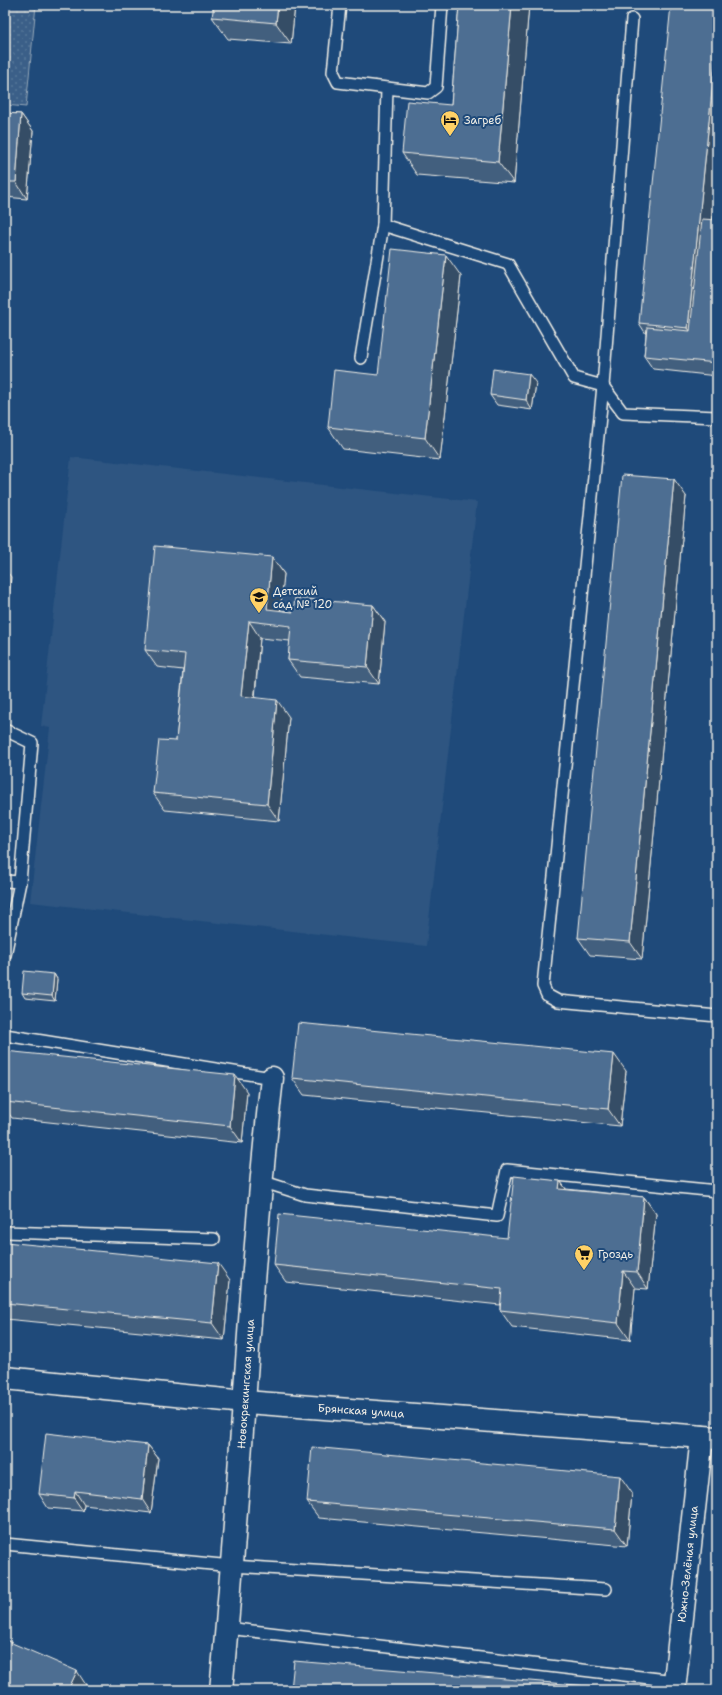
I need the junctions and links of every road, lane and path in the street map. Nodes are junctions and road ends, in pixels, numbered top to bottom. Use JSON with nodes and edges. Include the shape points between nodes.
{"nodes":[{"id":1,"x":340,"y":5,"type":"edge"},
{"id":2,"x":442,"y":5,"type":"edge"},
{"id":3,"x":632,"y":19,"type":"dead end"},
{"id":4,"x":387,"y":88,"type":"junction"},
{"id":5,"x":383,"y":225,"type":"junction"},
{"id":6,"x":361,"y":358,"type":"dead end"},
{"id":7,"x":603,"y":386,"type":"junction"},
{"id":8,"x":717,"y":417,"type":"edge"},
{"id":9,"x":5,"y":730,"type":"edge"},
{"id":10,"x":5,"y":881,"type":"edge"},
{"id":11,"x":20,"y":882,"type":"junction"},
{"id":12,"x":5,"y":955,"type":"edge"},
{"id":13,"x":717,"y":1016,"type":"edge"},
{"id":14,"x":5,"y":1035,"type":"edge"},
{"id":15,"x":272,"y":1078,"type":"joint"},
{"id":16,"x":260,"y":1181,"type":"junction"},
{"id":17,"x":717,"y":1191,"type":"edge"},
{"id":18,"x":5,"y":1232,"type":"edge"},
{"id":19,"x":214,"y":1239,"type":"dead end"},
{"id":20,"x":5,"y":1378,"type":"edge"},
{"id":21,"x":245,"y":1402,"type":"junction"},
{"id":22,"x":710,"y":1438,"type":"edge"},
{"id":23,"x":5,"y":1544,"type":"edge"},
{"id":24,"x":232,"y":1566,"type":"junction"},
{"id":25,"x":606,"y":1589,"type":"dead end"},
{"id":26,"x":227,"y":1628,"type":"junction"},
{"id":27,"x":675,"y":1685,"type":"edge"},
{"id":28,"x":221,"y":1690,"type":"edge"}],
"edges":[{"from":1,"to":4,"type":"lane","via":[[333,72],[338,82]]},
{"from":2,"to":4,"type":"lane","via":[[436,87],[428,93]]},
{"from":3,"to":7,"type":"lane"},
{"from":4,"to":5,"type":"lane"},
{"from":5,"to":6,"type":"lane"},
{"from":5,"to":7,"type":"lane","via":[[508,264],[574,378]]},
{"from":7,"to":8,"type":"lane","via":[[623,413]]},
{"from":7,"to":13,"type":"lane","via":[[543,986],[547,995],[558,1001]]},
{"from":9,"to":11,"type":"lane","via":[[32,743]]},
{"from":10,"to":11,"type":"lane"},
{"from":11,"to":12,"type":"lane"},
{"from":14,"to":15,"type":"lane"},
{"from":15,"to":16,"type":"street","name":"Новокрекингская улица"},
{"from":16,"to":17,"type":"lane","via":[[305,1195],[497,1216],[507,1170]]},
{"from":16,"to":21,"type":"street","name":"Новокрекингская улица"},
{"from":18,"to":19,"type":"lane"},
{"from":20,"to":21,"type":"street","name":"Брянская улица"},
{"from":21,"to":22,"type":"street","name":"Брянская улица"},
{"from":21,"to":24,"type":"street","name":"Новокрекингская улица"},
{"from":22,"to":27,"type":"street","name":"Южно-Зелёная улица"},
{"from":23,"to":24,"type":"lane"},
{"from":24,"to":25,"type":"lane"},
{"from":24,"to":26,"type":"street","name":"Новокрекингская улица"},
{"from":26,"to":27,"type":"lane"},
{"from":26,"to":28,"type":"street","name":"Новокрекингская улица"}]}
